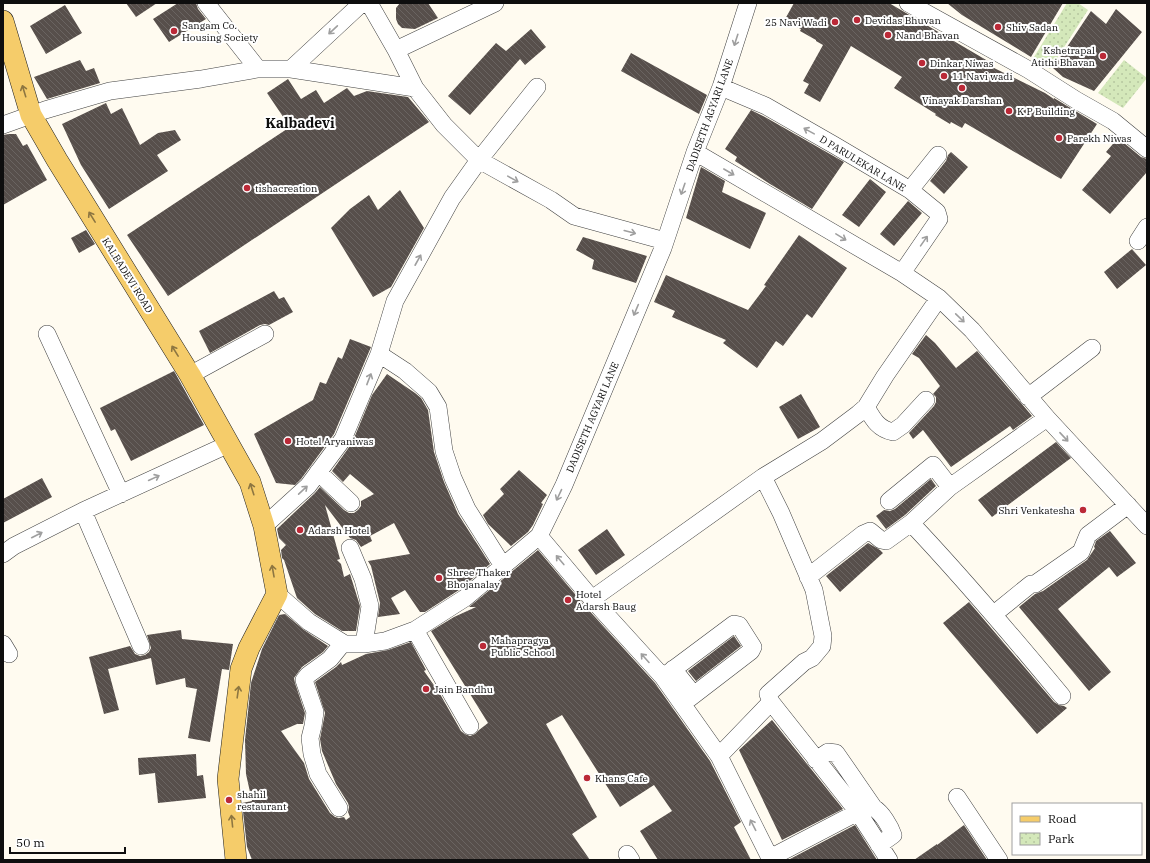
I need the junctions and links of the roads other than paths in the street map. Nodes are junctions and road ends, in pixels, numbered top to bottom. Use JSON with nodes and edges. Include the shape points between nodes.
{"nodes":[{"id":1,"x":206,"y":3,"type":"edge"},
{"id":2,"x":362,"y":3,"type":"edge"},
{"id":3,"x":369,"y":3,"type":"edge"},
{"id":4,"x":495,"y":3,"type":"edge"},
{"id":5,"x":748,"y":3,"type":"edge"},
{"id":6,"x":908,"y":3,"type":"edge"},
{"id":7,"x":930,"y":8,"type":"edge"},
{"id":8,"x":3,"y":21,"type":"edge"},
{"id":9,"x":396,"y":50,"type":"junction"},
{"id":10,"x":258,"y":69,"type":"junction"},
{"id":11,"x":291,"y":69,"type":"junction"},
{"id":12,"x":537,"y":87,"type":"dead end"},
{"id":13,"x":721,"y":87,"type":"junction"},
{"id":14,"x":415,"y":88,"type":"junction"},
{"id":15,"x":31,"y":115,"type":"junction"},
{"id":16,"x":3,"y":125,"type":"edge"},
{"id":17,"x":1147,"y":149,"type":"edge"},
{"id":18,"x":695,"y":152,"type":"junction"},
{"id":19,"x":938,"y":156,"type":"dead end"},
{"id":20,"x":479,"y":160,"type":"junction"},
{"id":21,"x":910,"y":190,"type":"junction"},
{"id":22,"x":1147,"y":227,"type":"edge"},
{"id":23,"x":665,"y":241,"type":"junction"},
{"id":24,"x":1138,"y":241,"type":"dead end"},
{"id":25,"x":902,"y":273,"type":"junction"},
{"id":26,"x":939,"y":298,"type":"junction"},
{"id":27,"x":47,"y":334,"type":"dead end"},
{"id":28,"x":266,"y":334,"type":"dead end"},
{"id":29,"x":1092,"y":348,"type":"dead end"},
{"id":30,"x":379,"y":354,"type":"junction"},
{"id":31,"x":190,"y":375,"type":"junction"},
{"id":32,"x":1028,"y":397,"type":"junction"},
{"id":33,"x":926,"y":400,"type":"dead end"},
{"id":34,"x":866,"y":407,"type":"junction"},
{"id":35,"x":1047,"y":418,"type":"junction"},
{"id":36,"x":229,"y":444,"type":"junction"},
{"id":37,"x":318,"y":472,"type":"junction"},
{"id":38,"x":763,"y":477,"type":"junction"},
{"id":39,"x":950,"y":487,"type":"junction"},
{"id":40,"x":121,"y":494,"type":"junction"},
{"id":41,"x":889,"y":501,"type":"dead end"},
{"id":42,"x":351,"y":503,"type":"dead end"},
{"id":43,"x":1128,"y":505,"type":"junction"},
{"id":44,"x":83,"y":512,"type":"junction"},
{"id":45,"x":911,"y":523,"type":"junction"},
{"id":46,"x":264,"y":526,"type":"junction"},
{"id":47,"x":1147,"y":526,"type":"edge"},
{"id":48,"x":539,"y":536,"type":"junction"},
{"id":49,"x":350,"y":548,"type":"dead end"},
{"id":50,"x":3,"y":554,"type":"edge"},
{"id":51,"x":503,"y":566,"type":"junction"},
{"id":52,"x":808,"y":577,"type":"junction"},
{"id":53,"x":277,"y":594,"type":"junction"},
{"id":54,"x":592,"y":599,"type":"junction"},
{"id":55,"x":994,"y":614,"type":"junction"},
{"id":56,"x":415,"y":630,"type":"junction"},
{"id":57,"x":343,"y":643,"type":"junction"},
{"id":58,"x":364,"y":644,"type":"junction"},
{"id":59,"x":141,"y":646,"type":"dead end"},
{"id":60,"x":668,"y":673,"type":"junction"},
{"id":61,"x":1062,"y":696,"type":"dead end"},
{"id":62,"x":688,"y":700,"type":"junction"},
{"id":63,"x":771,"y":702,"type":"junction"},
{"id":64,"x":470,"y":726,"type":"dead end"},
{"id":65,"x":719,"y":756,"type":"junction"},
{"id":66,"x":816,"y":760,"type":"junction"},
{"id":67,"x":957,"y":797,"type":"dead end"},
{"id":68,"x":339,"y":808,"type":"dead end"},
{"id":69,"x":858,"y":812,"type":"junction"},
{"id":70,"x":879,"y":845,"type":"junction"},
{"id":71,"x":770,"y":859,"type":"edge"},
{"id":72,"x":236,"y":860,"type":"edge"},
{"id":73,"x":888,"y":860,"type":"edge"},
{"id":74,"x":999,"y":860,"type":"edge"}],
"edges":[{"from":1,"to":10,"type":"street"},
{"from":2,"to":11,"type":"street","one_way":true},
{"from":3,"to":9,"type":"street"},
{"from":4,"to":9,"type":"street"},
{"from":5,"to":13,"type":"street","name":"DADISETH AGYARI LANE","one_way":true},
{"from":6,"to":7,"type":"street"},
{"from":7,"to":17,"type":"street","via":[[1113,121]]},
{"from":15,"to":8,"type":"main road","name":"KALBADEVI ROAD","one_way":true},
{"from":9,"to":14,"type":"street"},
{"from":10,"to":11,"type":"street"},
{"from":10,"to":15,"type":"street","via":[[110,91]]},
{"from":11,"to":14,"type":"street"},
{"from":12,"to":20,"type":"street"},
{"from":13,"to":18,"type":"street","name":"DADISETH AGYARI LANE"},
{"from":21,"to":13,"type":"street","name":"D PARULEKAR LANE","one_way":true,"via":[[766,106]]},
{"from":14,"to":20,"type":"street","via":[[444,125]]},
{"from":15,"to":16,"type":"street"},
{"from":31,"to":15,"type":"main road","name":"KALBADEVI ROAD","one_way":true},
{"from":18,"to":23,"type":"street","name":"DADISETH AGYARI LANE","one_way":true},
{"from":18,"to":25,"type":"street","one_way":true},
{"from":19,"to":21,"type":"street"},
{"from":20,"to":23,"type":"street","one_way":true,"via":[[551,200],[574,216]]},
{"from":30,"to":20,"type":"street","one_way":true,"via":[[395,302],[452,198]]},
{"from":25,"to":21,"type":"street","name":"D PARULEKAR LANE","one_way":true,"via":[[940,219],[937,212]]},
{"from":22,"to":24,"type":"street"},
{"from":23,"to":48,"type":"street","name":"DADISETH AGYARI LANE","one_way":true,"via":[[564,485]]},
{"from":25,"to":26,"type":"street"},
{"from":26,"to":32,"type":"street","one_way":true,"via":[[972,330]]},
{"from":26,"to":34,"type":"street"},
{"from":27,"to":40,"type":"street"},
{"from":28,"to":31,"type":"street"},
{"from":29,"to":32,"type":"street"},
{"from":37,"to":30,"type":"street","one_way":true,"via":[[343,439]]},
{"from":30,"to":51,"type":"street","via":[[405,371],[429,392],[438,407],[444,451],[453,478],[467,509]]},
{"from":31,"to":36,"type":"main road","name":"KALBADEVI ROAD"},
{"from":32,"to":35,"type":"street"},
{"from":33,"to":34,"type":"street","via":[[903,425],[892,432],[877,425]]},
{"from":34,"to":38,"type":"street","via":[[822,441]]},
{"from":35,"to":39,"type":"street"},
{"from":35,"to":43,"type":"street","one_way":true},
{"from":40,"to":36,"type":"street","one_way":true},
{"from":46,"to":36,"type":"main road","name":"KALBADEVI ROAD","one_way":true,"via":[[250,482]]},
{"from":37,"to":42,"type":"street"},
{"from":46,"to":37,"type":"street","one_way":true,"via":[[308,486]]},
{"from":38,"to":52,"type":"street"},
{"from":38,"to":54,"type":"street"},
{"from":39,"to":41,"type":"street","via":[[933,465]]},
{"from":39,"to":45,"type":"street"},
{"from":40,"to":44,"type":"street"},
{"from":43,"to":47,"type":"street"},
{"from":43,"to":55,"type":"street","via":[[1088,535],[1082,552],[1035,584],[1031,584]]},
{"from":50,"to":44,"type":"street","one_way":true},
{"from":44,"to":59,"type":"street"},
{"from":45,"to":52,"type":"street","via":[[886,541],[870,531],[863,534]]},
{"from":45,"to":55,"type":"street"},
{"from":53,"to":46,"type":"main road","name":"KALBADEVI ROAD","one_way":true},
{"from":48,"to":51,"type":"street","name":"DADISETH AGYARI LANE"},
{"from":54,"to":48,"type":"street","one_way":true},
{"from":49,"to":58,"type":"street","via":[[363,579],[370,606]]},
{"from":51,"to":56,"type":"street","name":"DADISETH AGYARI LANE","via":[[465,598]]},
{"from":52,"to":63,"type":"street","via":[[814,590],[820,617],[822,646],[812,658],[768,694]]},
{"from":53,"to":57,"type":"street","name":"DADISETH AGYARI LANE","via":[[309,622]]},
{"from":72,"to":53,"type":"main road","one_way":true,"via":[[228,779],[241,669]]},
{"from":60,"to":54,"type":"street","one_way":true},
{"from":55,"to":61,"type":"street"},
{"from":56,"to":58,"type":"street","name":"DADISETH AGYARI LANE"},
{"from":56,"to":64,"type":"street"},
{"from":57,"to":58,"type":"street","name":"DADISETH AGYARI LANE"},
{"from":57,"to":68,"type":"street","via":[[330,659],[304,680],[315,712],[310,738],[312,754],[318,774]]},
{"from":60,"to":62,"type":"street"},
{"from":60,"to":62,"type":"street","via":[[734,624],[739,625],[753,647],[751,651]]},
{"from":62,"to":65,"type":"street"},
{"from":63,"to":65,"type":"street"},
{"from":63,"to":66,"type":"street"},
{"from":71,"to":65,"type":"street","one_way":true},
{"from":66,"to":69,"type":"street"},
{"from":66,"to":70,"type":"street","via":[[828,752],[836,753],[892,830],[893,835]]},
{"from":67,"to":74,"type":"street"},
{"from":69,"to":70,"type":"street"},
{"from":69,"to":71,"type":"street"},
{"from":70,"to":73,"type":"street"}]}
